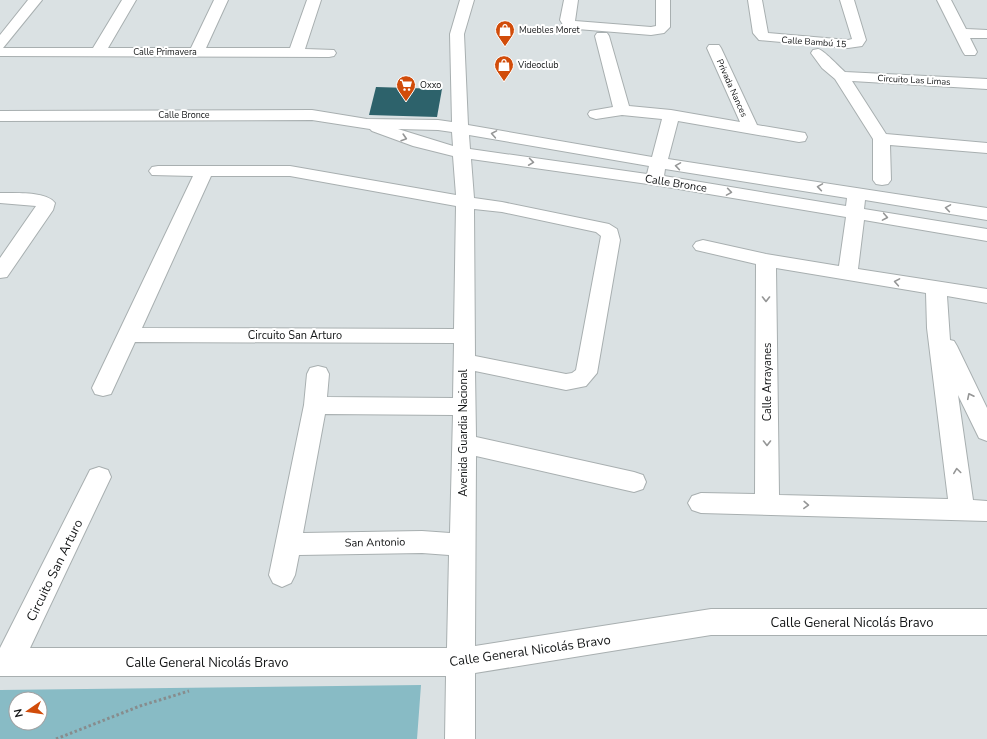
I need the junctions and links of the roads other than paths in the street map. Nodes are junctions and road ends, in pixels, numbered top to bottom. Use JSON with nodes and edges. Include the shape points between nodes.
{"nodes":[{"id":1,"x":35,"y":0,"type":"edge"},
{"id":2,"x":129,"y":0,"type":"edge"},
{"id":3,"x":222,"y":0,"type":"edge"},
{"id":4,"x":314,"y":0,"type":"edge"},
{"id":5,"x":468,"y":0,"type":"edge"},
{"id":6,"x":571,"y":0,"type":"edge"},
{"id":7,"x":663,"y":0,"type":"edge"},
{"id":8,"x":755,"y":0,"type":"edge"},
{"id":9,"x":847,"y":0,"type":"edge"},
{"id":10,"x":944,"y":0,"type":"edge"},
{"id":11,"x":960,"y":33,"type":"junction"},
{"id":12,"x":987,"y":34,"type":"edge"},
{"id":13,"x":602,"y":36,"type":"dead end"},
{"id":14,"x":0,"y":44,"type":"edge"},
{"id":15,"x":714,"y":48,"type":"dead end"},
{"id":16,"x":0,"y":52,"type":"edge"},
{"id":17,"x":98,"y":52,"type":"junction"},
{"id":18,"x":197,"y":52,"type":"junction"},
{"id":19,"x":970,"y":52,"type":"dead end"},
{"id":20,"x":296,"y":53,"type":"junction"},
{"id":21,"x":329,"y":53,"type":"dead end"},
{"id":22,"x":818,"y":53,"type":"dead end"},
{"id":23,"x":841,"y":76,"type":"junction"},
{"id":24,"x":987,"y":84,"type":"edge"},
{"id":25,"x":622,"y":110,"type":"junction"},
{"id":26,"x":596,"y":114,"type":"dead end"},
{"id":27,"x":671,"y":115,"type":"junction"},
{"id":28,"x":0,"y":116,"type":"edge"},
{"id":29,"x":367,"y":124,"type":"junction"},
{"id":30,"x":750,"y":127,"type":"junction"},
{"id":31,"x":460,"y":128,"type":"junction"},
{"id":32,"x":799,"y":137,"type":"dead end"},
{"id":33,"x":881,"y":139,"type":"junction"},
{"id":34,"x":987,"y":148,"type":"edge"},
{"id":35,"x":461,"y":153,"type":"junction"},
{"id":36,"x":158,"y":171,"type":"dead end"},
{"id":37,"x":657,"y":171,"type":"junction"},
{"id":38,"x":204,"y":172,"type":"junction"},
{"id":39,"x":882,"y":180,"type":"dead end"},
{"id":40,"x":856,"y":193,"type":"junction"},
{"id":41,"x":0,"y":198,"type":"edge"},
{"id":42,"x":465,"y":201,"type":"junction"},
{"id":43,"x":856,"y":212,"type":"junction"},
{"id":44,"x":987,"y":214,"type":"edge"},
{"id":45,"x":987,"y":235,"type":"edge"},
{"id":46,"x":704,"y":246,"type":"dead end"},
{"id":47,"x":766,"y":260,"type":"junction"},
{"id":48,"x":0,"y":272,"type":"edge"},
{"id":49,"x":848,"y":273,"type":"junction"},
{"id":50,"x":936,"y":289,"type":"junction"},
{"id":51,"x":987,"y":296,"type":"edge"},
{"id":52,"x":938,"y":328,"type":"junction"},
{"id":53,"x":127,"y":335,"type":"junction"},
{"id":54,"x":463,"y":336,"type":"junction"},
{"id":55,"x":463,"y":361,"type":"junction"},
{"id":56,"x":318,"y":374,"type":"dead end"},
{"id":57,"x":103,"y":388,"type":"dead end"},
{"id":58,"x":315,"y":405,"type":"junction"},
{"id":59,"x":464,"y":407,"type":"junction"},
{"id":60,"x":987,"y":432,"type":"edge"},
{"id":61,"x":464,"y":444,"type":"junction"},
{"id":62,"x":99,"y":477,"type":"dead end"},
{"id":63,"x":634,"y":482,"type":"dead end"},
{"id":64,"x":701,"y":503,"type":"dead end"},
{"id":65,"x":767,"y":504,"type":"junction"},
{"id":66,"x":962,"y":510,"type":"junction"},
{"id":67,"x":987,"y":511,"type":"edge"},
{"id":68,"x":288,"y":544,"type":"junction"},
{"id":69,"x":462,"y":545,"type":"junction"},
{"id":70,"x":282,"y":575,"type":"dead end"},
{"id":71,"x":987,"y":622,"type":"edge"},
{"id":72,"x":5,"y":662,"type":"edge"},
{"id":73,"x":460,"y":662,"type":"junction"},
{"id":74,"x":460,"y":739,"type":"edge"}],
"edges":[{"from":1,"to":14,"type":"street"},
{"from":2,"to":17,"type":"street"},
{"from":3,"to":18,"type":"street"},
{"from":4,"to":20,"type":"street"},
{"from":5,"to":31,"type":"street","name":"Avenida Guardia Nacional","via":[[457,34]]},
{"from":6,"to":7,"type":"street","via":[[567,20],[570,24],[651,31],[663,27]]},
{"from":8,"to":9,"type":"street","name":"Calle Bambú 15","via":[[760,33],[764,37],[857,43],[859,40]]},
{"from":10,"to":11,"type":"street"},
{"from":11,"to":12,"type":"street"},
{"from":11,"to":19,"type":"street"},
{"from":13,"to":25,"type":"street"},
{"from":15,"to":30,"type":"street","name":"Privada Nances"},
{"from":16,"to":17,"type":"street","name":"Calle Primavera"},
{"from":17,"to":18,"type":"street","name":"Calle Primavera"},
{"from":18,"to":20,"type":"street","name":"Calle Primavera"},
{"from":20,"to":21,"type":"street","name":"Calle Primavera"},
{"from":22,"to":23,"type":"street","via":[[827,65]]},
{"from":23,"to":24,"type":"street","name":"Circuito Las Limas"},
{"from":23,"to":33,"type":"street"},
{"from":25,"to":26,"type":"street","name":"Privada Nances"},
{"from":25,"to":27,"type":"street","name":"Privada Nances"},
{"from":27,"to":30,"type":"street","name":"Privada Nances"},
{"from":27,"to":37,"type":"street"},
{"from":28,"to":29,"type":"street","name":"Calle Bronce","via":[[312,115]]},
{"from":29,"to":31,"type":"street","name":"Calle Bronce","via":[[421,124]]},
{"from":29,"to":35,"type":"street","name":"Calle Bronce","one_way":true,"via":[[396,136]]},
{"from":30,"to":32,"type":"street","name":"Privada Nances"},
{"from":31,"to":35,"type":"street","name":"Avenida Guardia Nacional"},
{"from":37,"to":31,"type":"street","name":"Calle Bronce","one_way":true},
{"from":33,"to":34,"type":"street"},
{"from":33,"to":39,"type":"street"},
{"from":35,"to":37,"type":"street","name":"Calle Bronce","one_way":true},
{"from":35,"to":42,"type":"street","name":"Avenida Guardia Nacional"},
{"from":36,"to":38,"type":"street"},
{"from":40,"to":37,"type":"street","name":"Calle Bronce","one_way":true},
{"from":37,"to":43,"type":"street","name":"Calle Bronce","one_way":true},
{"from":38,"to":42,"type":"street","via":[[290,171]]},
{"from":38,"to":53,"type":"street"},
{"from":40,"to":43,"type":"street"},
{"from":44,"to":40,"type":"street","name":"Calle Bronce","one_way":true},
{"from":41,"to":48,"type":"street","via":[[37,200],[46,203],[44,210]]},
{"from":42,"to":54,"type":"street","name":"Avenida Guardia Nacional"},
{"from":42,"to":55,"type":"street","via":[[602,228],[610,233],[612,240],[586,373],[578,380],[566,382]]},
{"from":43,"to":45,"type":"street","name":"Calle Bronce","one_way":true},
{"from":43,"to":49,"type":"street"},
{"from":46,"to":47,"type":"street"},
{"from":47,"to":49,"type":"street"},
{"from":47,"to":65,"type":"street","name":"Calle Arrayanes","one_way":true},
{"from":50,"to":49,"type":"street","one_way":true},
{"from":50,"to":51,"type":"street"},
{"from":50,"to":52,"type":"street"},
{"from":60,"to":52,"type":"street","one_way":true},
{"from":66,"to":52,"type":"street","one_way":true},
{"from":53,"to":54,"type":"street","name":"Circuito San Arturo"},
{"from":53,"to":57,"type":"street"},
{"from":54,"to":55,"type":"street","name":"Avenida Guardia Nacional"},
{"from":55,"to":59,"type":"street","name":"Avenida Guardia Nacional"},
{"from":56,"to":58,"type":"street"},
{"from":58,"to":59,"type":"street"},
{"from":58,"to":68,"type":"street"},
{"from":59,"to":61,"type":"street","name":"Avenida Guardia Nacional"},
{"from":61,"to":63,"type":"street"},
{"from":61,"to":69,"type":"street","name":"Avenida Guardia Nacional"},
{"from":62,"to":72,"type":"street","name":"Circuito San Arturo"},
{"from":64,"to":65,"type":"street"},
{"from":65,"to":66,"type":"street","one_way":true},
{"from":66,"to":67,"type":"street"},
{"from":68,"to":69,"type":"street","name":"San Antonio","via":[[422,542]]},
{"from":68,"to":70,"type":"street"},
{"from":69,"to":73,"type":"street","name":"Avenida Guardia Nacional"},
{"from":71,"to":73,"type":"street","name":"Calle General Nicolás Bravo","via":[[711,622]]},
{"from":72,"to":73,"type":"street","name":"Calle General Nicolás Bravo"},
{"from":73,"to":74,"type":"street","name":"Avenida Guardia Nacional"}]}
